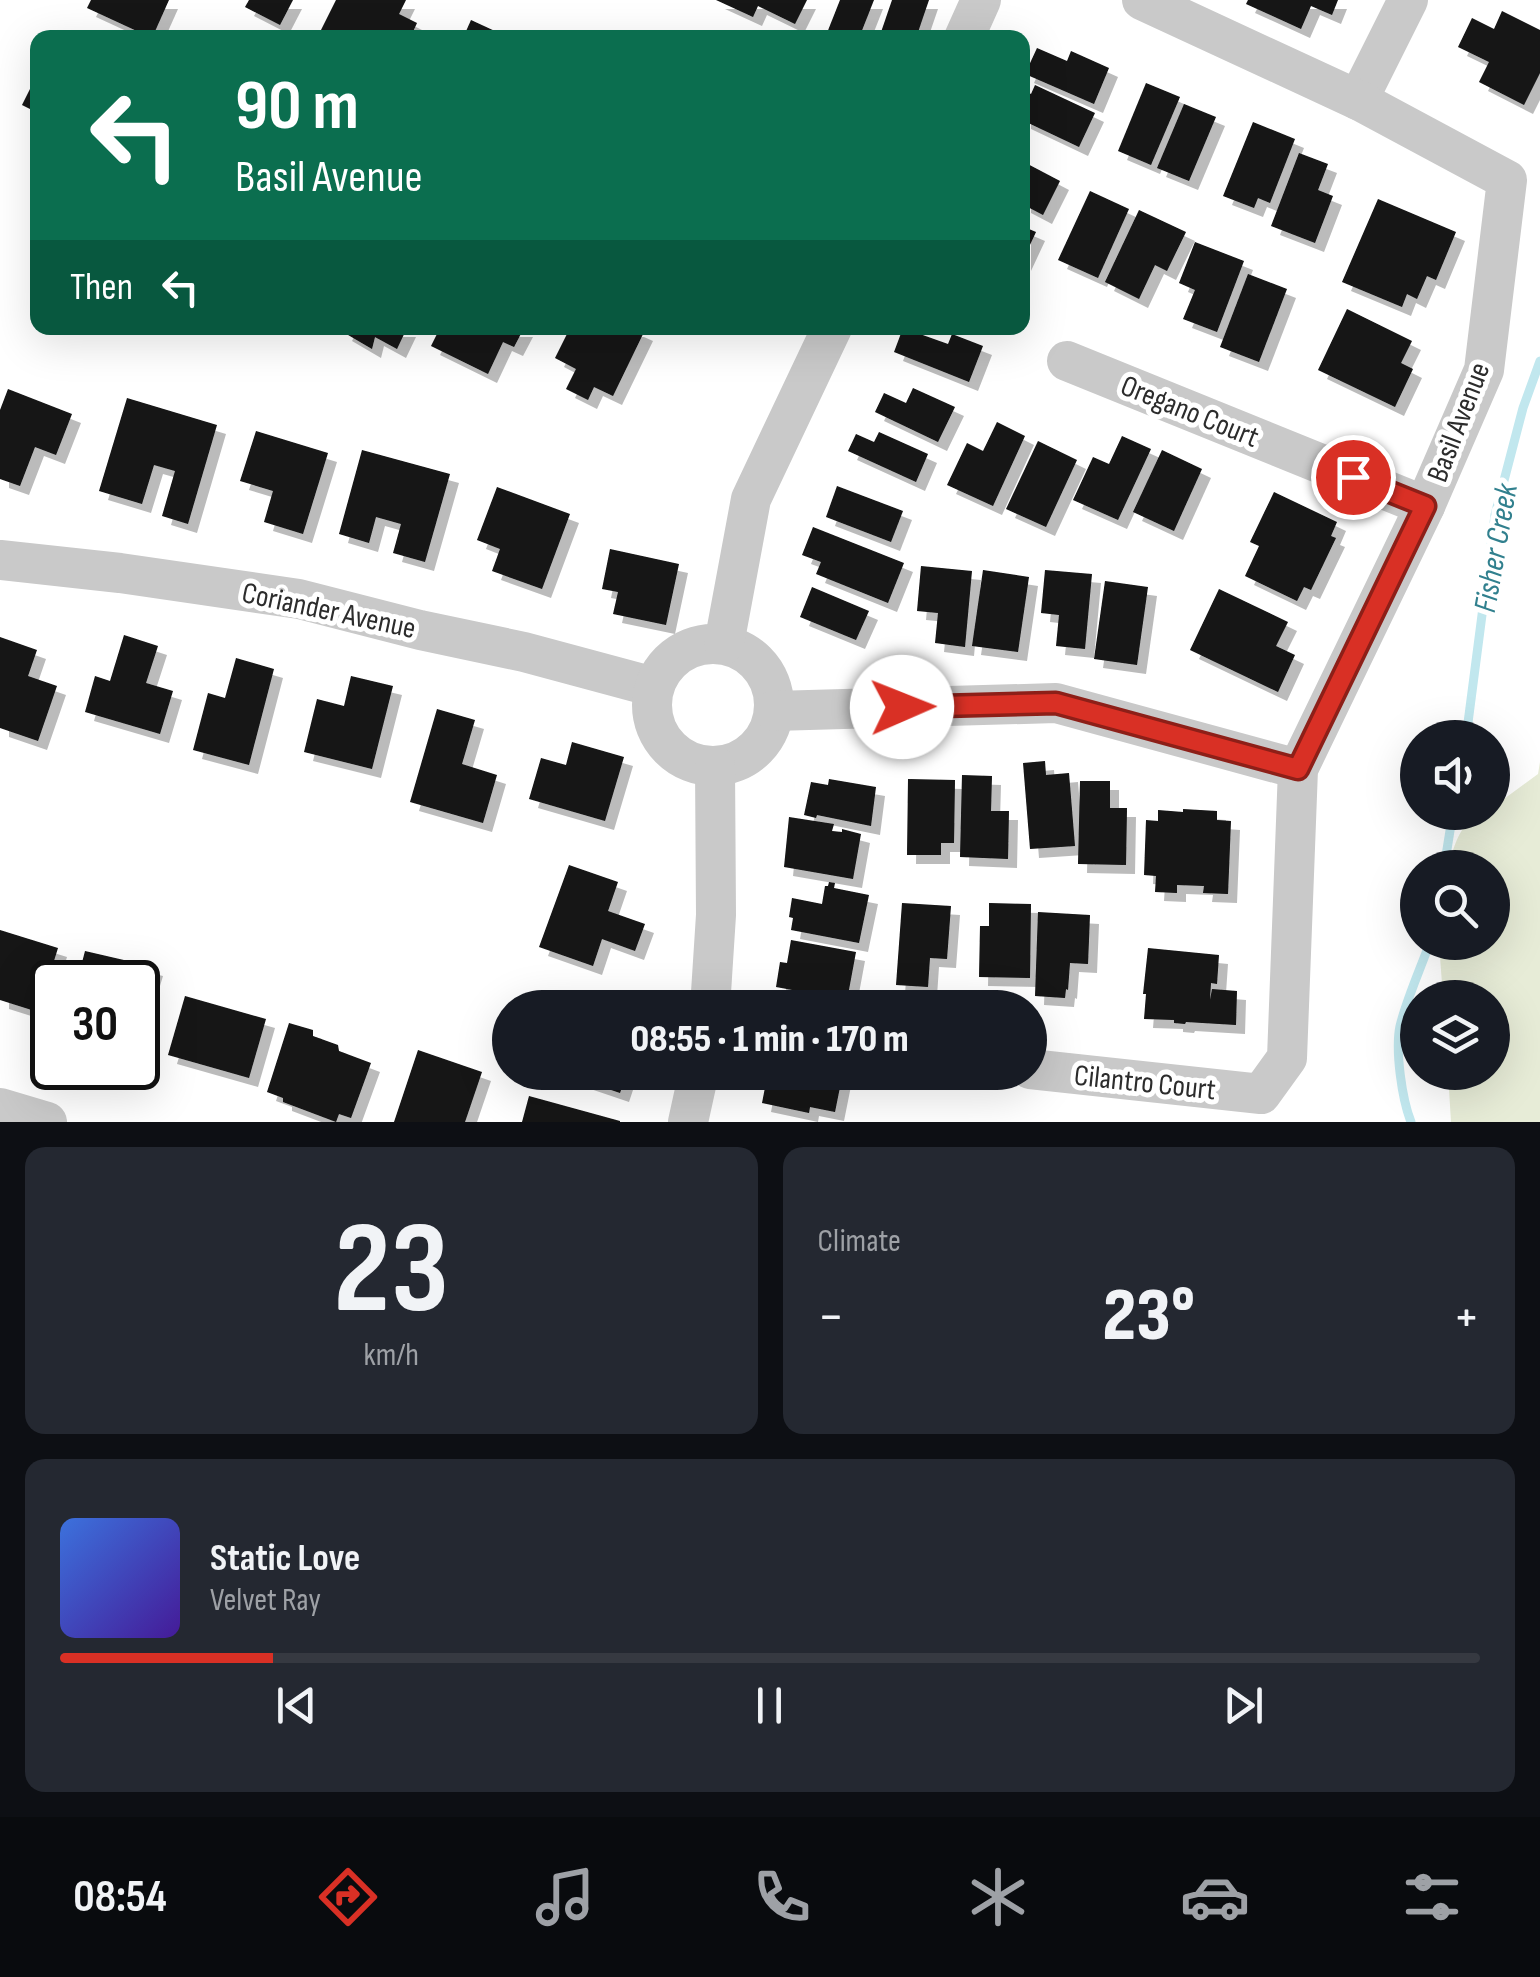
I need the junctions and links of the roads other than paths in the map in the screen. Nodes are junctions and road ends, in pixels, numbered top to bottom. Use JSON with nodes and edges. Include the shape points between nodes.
{"nodes":[{"id":1,"x":982,"y":0,"type":"edge"},
{"id":2,"x":1142,"y":0,"type":"edge"},
{"id":3,"x":1408,"y":0,"type":"edge"},
{"id":4,"x":968,"y":30,"type":"edge"},
{"id":5,"x":1358,"y":100,"type":"junction"},
{"id":6,"x":829,"y":335,"type":"edge"},
{"id":7,"x":1067,"y":361,"type":"dead end"},
{"id":8,"x":1425,"y":506,"type":"junction"},
{"id":9,"x":0,"y":560,"type":"edge"},
{"id":10,"x":724,"y":644,"type":"junction"},
{"id":11,"x":654,"y":687,"type":"junction"},
{"id":12,"x":774,"y":711,"type":"junction"},
{"id":13,"x":715,"y":766,"type":"junction"},
{"id":14,"x":1298,"y":769,"type":"junction"},
{"id":15,"x":711,"y":990,"type":"edge"},
{"id":16,"x":1047,"y":1071,"type":"edge"},
{"id":17,"x":695,"y":1090,"type":"edge"},
{"id":18,"x":1261,"y":1094,"type":"joint"},
{"id":19,"x":0,"y":1108,"type":"edge"},
{"id":20,"x":46,"y":1122,"type":"edge"},
{"id":21,"x":688,"y":1122,"type":"edge"}],
"edges":[{"from":1,"to":4,"type":"street"},
{"from":2,"to":5,"type":"street","name":"Basil Avenue"},
{"from":3,"to":5,"type":"street"},
{"from":5,"to":8,"type":"street","name":"Basil Avenue","via":[[1507,180],[1484,370]]},
{"from":6,"to":10,"type":"street","via":[[751,499]]},
{"from":7,"to":8,"type":"street","name":"Oregano Court"},
{"from":8,"to":14,"type":"street","name":"Basil Avenue"},
{"from":9,"to":11,"type":"street","name":"Coriander Avenue","via":[[300,599]]},
{"from":10,"to":11,"type":"street","via":[[680,652]]},
{"from":10,"to":12,"type":"street","via":[[762,667]]},
{"from":11,"to":13,"type":"street","via":[[651,706],[664,742],[696,764]]},
{"from":12,"to":13,"type":"street","via":[[755,750]]},
{"from":12,"to":14,"type":"street","via":[[1056,703]]},
{"from":13,"to":15,"type":"street"},
{"from":14,"to":18,"type":"street","name":"Basil Avenue","via":[[1288,1058]]},
{"from":16,"to":18,"type":"street","name":"Cilantro Court"},
{"from":17,"to":21,"type":"street"},
{"from":19,"to":20,"type":"street"}]}
